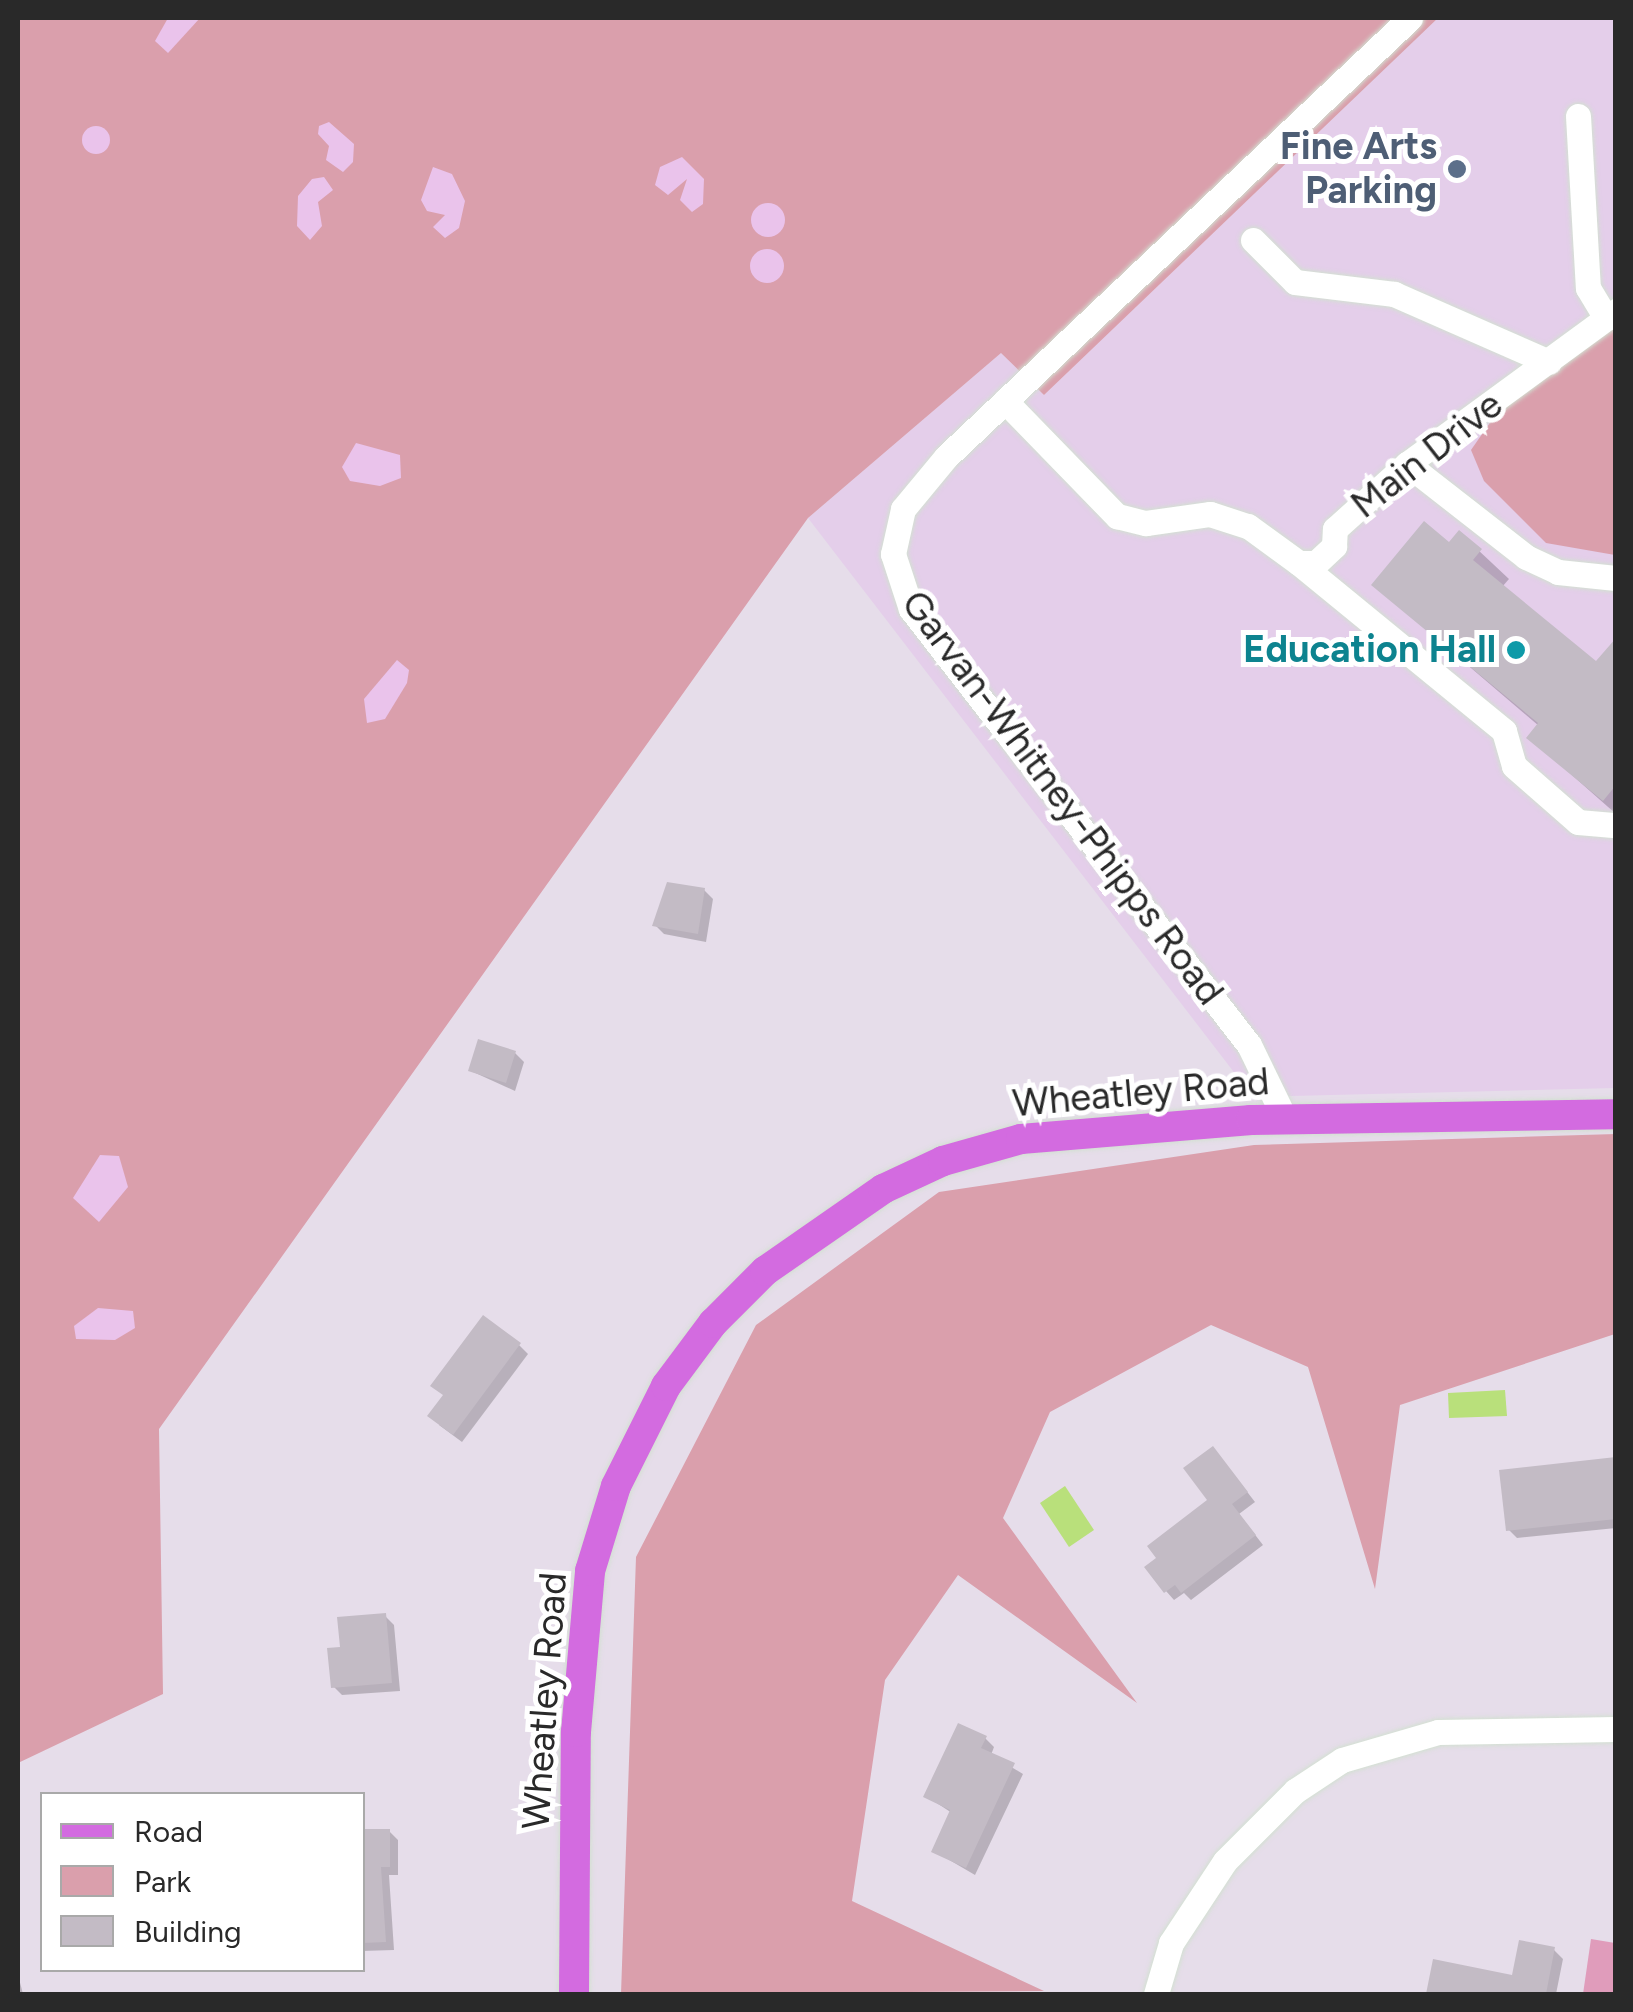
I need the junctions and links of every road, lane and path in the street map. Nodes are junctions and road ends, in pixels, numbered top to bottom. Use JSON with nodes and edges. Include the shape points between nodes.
{"nodes":[{"id":1,"x":1410,"y":18,"type":"edge"},
{"id":2,"x":1578,"y":116,"type":"dead end"},
{"id":3,"x":1254,"y":240,"type":"dead end"},
{"id":4,"x":1611,"y":315,"type":"edge"},
{"id":5,"x":1549,"y":362,"type":"junction"},
{"id":6,"x":1005,"y":401,"type":"junction"},
{"id":7,"x":1407,"y":464,"type":"junction"},
{"id":8,"x":1299,"y":564,"type":"junction"},
{"id":9,"x":1616,"y":578,"type":"edge"},
{"id":10,"x":1616,"y":825,"type":"edge"},
{"id":11,"x":1616,"y":1114,"type":"edge"},
{"id":12,"x":1285,"y":1119,"type":"junction"},
{"id":13,"x":1616,"y":1729,"type":"edge"},
{"id":14,"x":574,"y":1994,"type":"edge"},
{"id":15,"x":1156,"y":1994,"type":"edge"}],
"edges":[{"from":1,"to":6,"type":"street","name":"Garvan-Whitney-Phipps Road"},
{"from":2,"to":4,"type":"street","via":[[1588,288]]},
{"from":3,"to":5,"type":"street","via":[[1296,282],[1394,294]]},
{"from":4,"to":5,"type":"street","name":"Main Drive"},
{"from":5,"to":7,"type":"street","name":"Main Drive"},
{"from":6,"to":8,"type":"street","via":[[1117,516],[1146,523],[1210,514],[1248,526]]},
{"from":6,"to":12,"type":"street","name":"Garvan-Whitney-Phipps Road","via":[[903,509],[892,554],[900,588],[1248,1044]]},
{"from":7,"to":8,"type":"street","name":"Main Drive","via":[[1335,529],[1334,546],[1316,563]]},
{"from":7,"to":9,"type":"street","via":[[1526,556],[1558,572]]},
{"from":8,"to":10,"type":"street","via":[[1504,731],[1514,766],[1578,822]]},
{"from":11,"to":12,"type":"main road","name":"Wheatley Road"},
{"from":12,"to":14,"type":"main road","name":"Wheatley Road","via":[[1059,1134],[943,1160],[824,1226],[713,1323],[643,1426],[590,1571],[576,1732]]},
{"from":13,"to":15,"type":"street","via":[[1438,1732],[1342,1760],[1294,1791],[1225,1861],[1170,1943]]}]}
